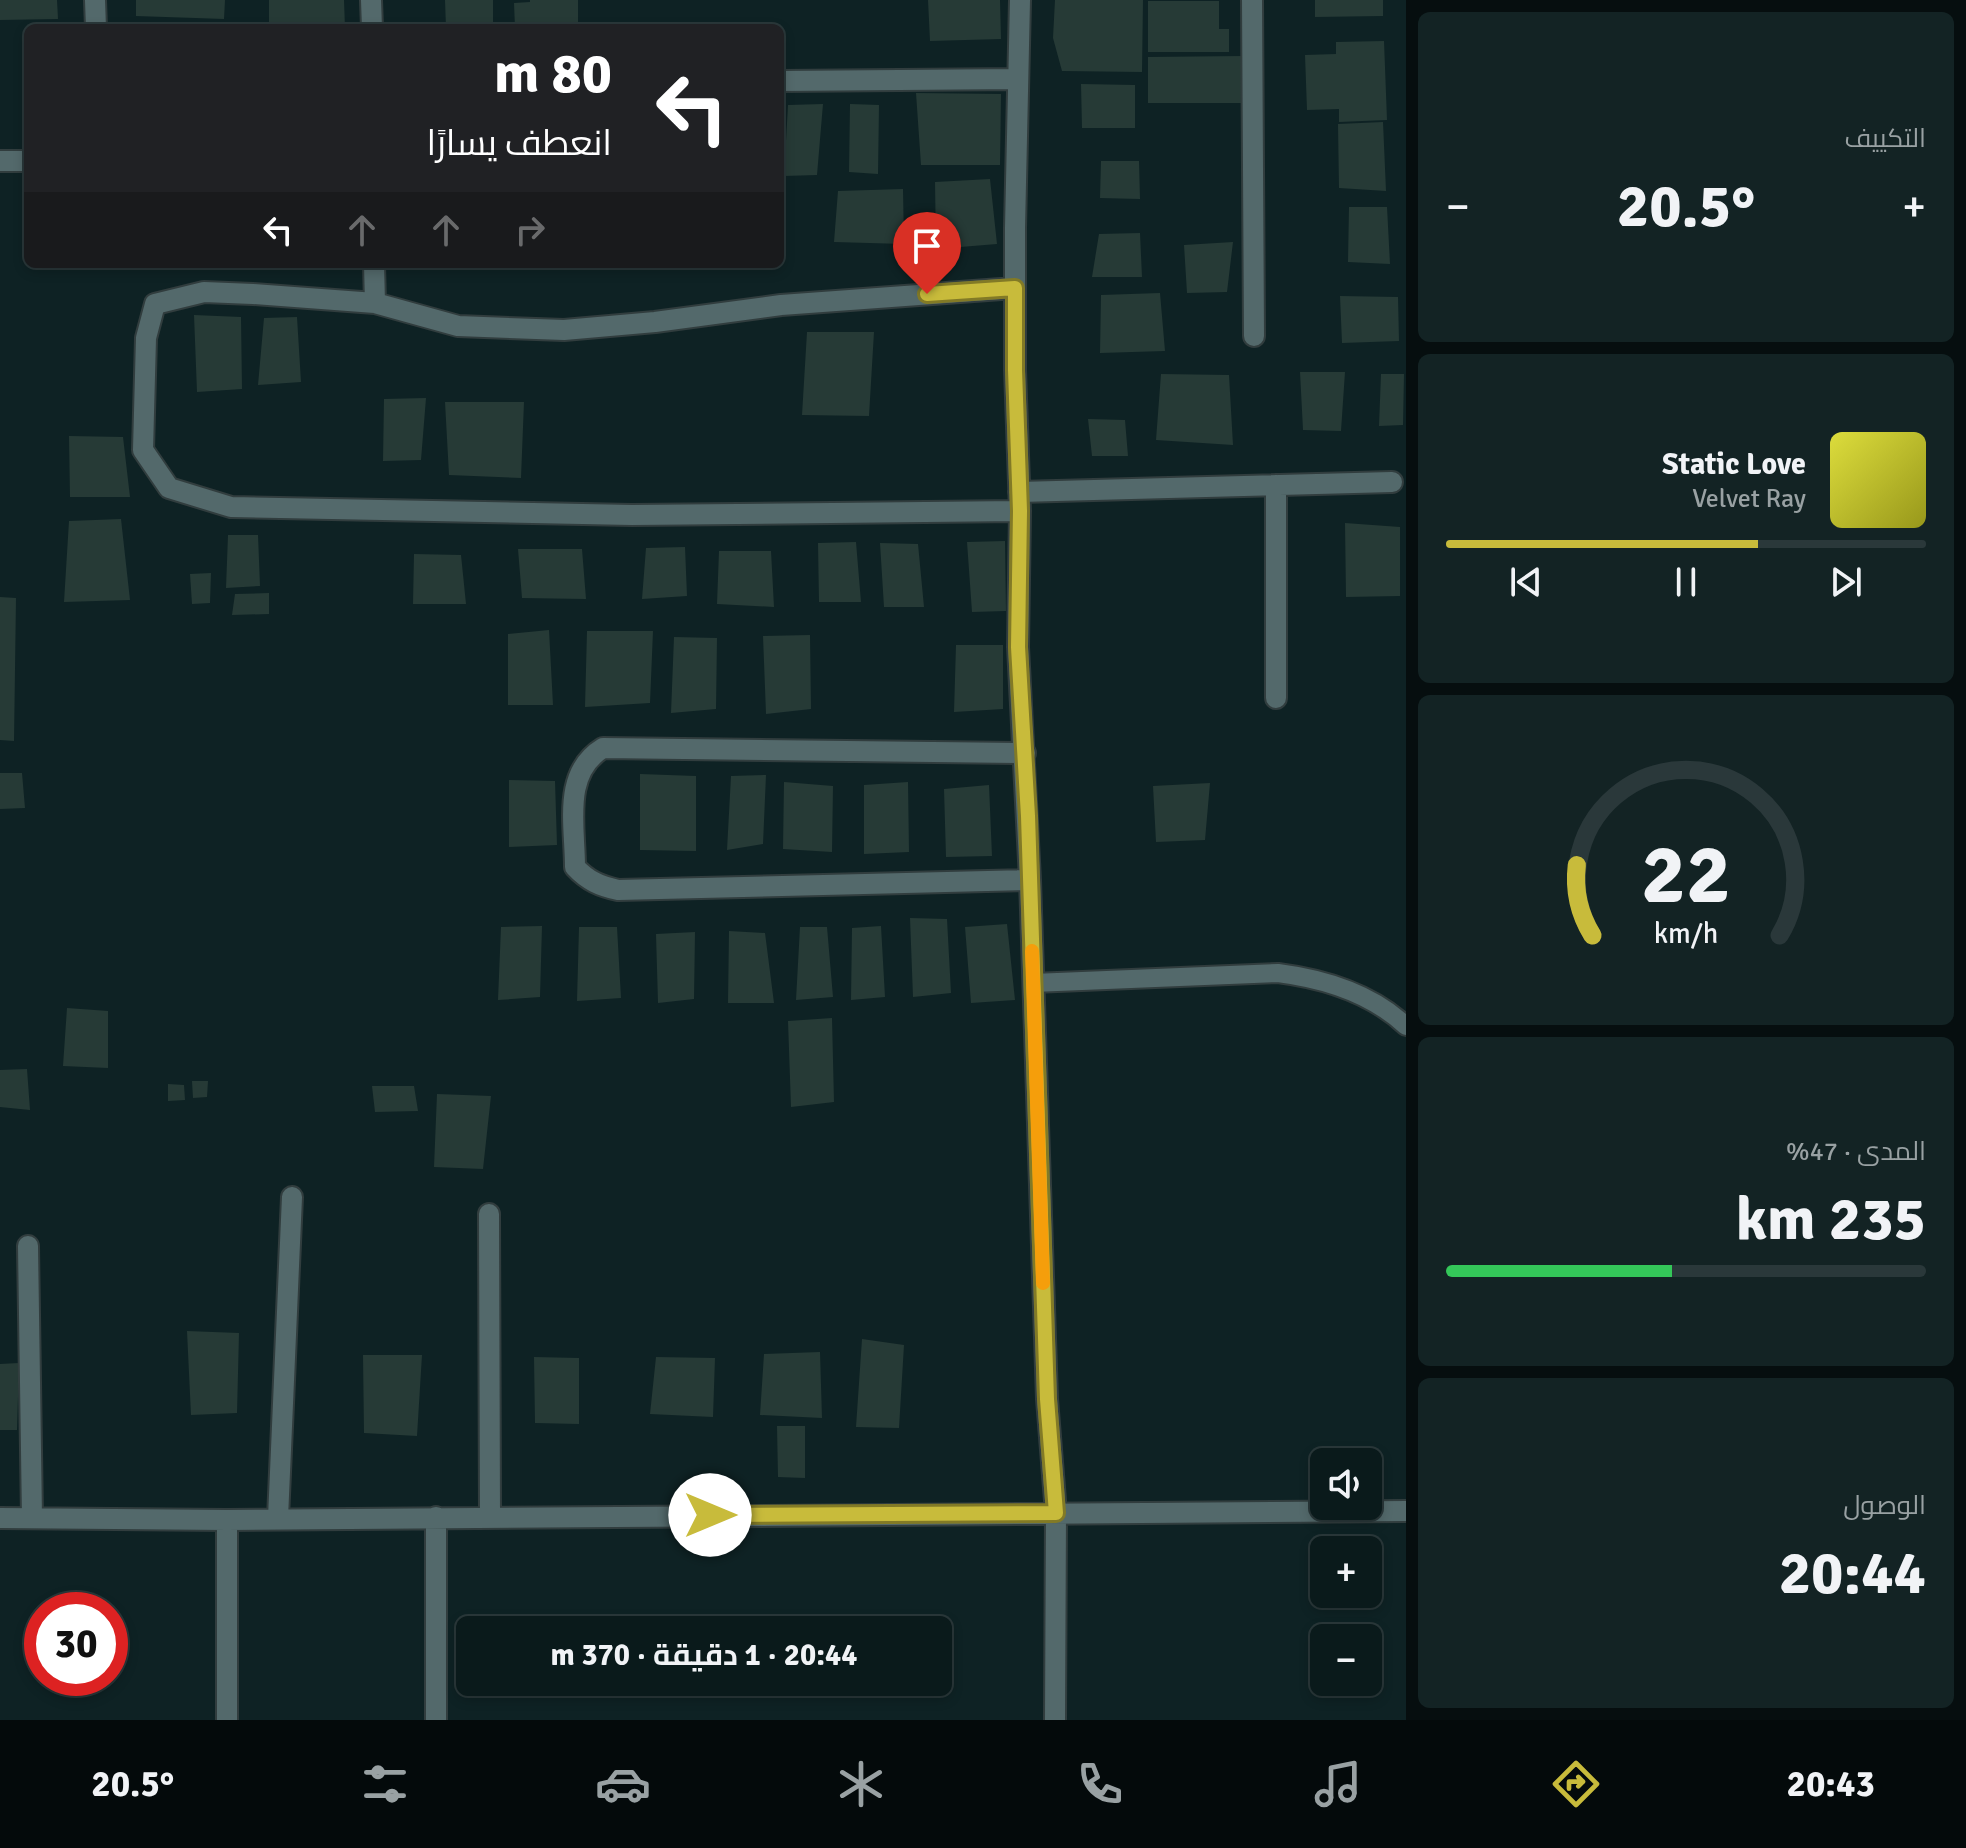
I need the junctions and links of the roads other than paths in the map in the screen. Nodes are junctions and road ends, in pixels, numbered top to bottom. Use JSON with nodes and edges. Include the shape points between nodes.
{"nodes":[{"id":1,"x":95,"y":0,"type":"edge"},
{"id":2,"x":371,"y":0,"type":"edge"},
{"id":3,"x":1020,"y":0,"type":"edge"},
{"id":4,"x":1252,"y":0,"type":"edge"},
{"id":5,"x":96,"y":24,"type":"edge"},
{"id":6,"x":372,"y":24,"type":"edge"},
{"id":7,"x":1018,"y":79,"type":"junction"},
{"id":8,"x":784,"y":81,"type":"edge"},
{"id":9,"x":0,"y":161,"type":"edge"},
{"id":10,"x":24,"y":161,"type":"edge"},
{"id":11,"x":374,"y":268,"type":"edge"},
{"id":12,"x":1015,"y":288,"type":"junction"},
{"id":13,"x":375,"y":303,"type":"junction"},
{"id":14,"x":1254,"y":336,"type":"dead end"},
{"id":15,"x":1392,"y":482,"type":"dead end"},
{"id":16,"x":1276,"y":485,"type":"junction"},
{"id":17,"x":1020,"y":501,"type":"junction"},
{"id":18,"x":1276,"y":698,"type":"dead end"},
{"id":19,"x":1025,"y":753,"type":"junction"},
{"id":20,"x":1030,"y":880,"type":"junction"},
{"id":21,"x":1033,"y":983,"type":"junction"},
{"id":22,"x":1406,"y":1026,"type":"edge"},
{"id":23,"x":292,"y":1197,"type":"dead end"},
{"id":24,"x":489,"y":1214,"type":"dead end"},
{"id":25,"x":28,"y":1246,"type":"dead end"},
{"id":26,"x":1406,"y":1511,"type":"edge"},
{"id":27,"x":1056,"y":1513,"type":"junction"},
{"id":28,"x":490,"y":1516,"type":"junction"},
{"id":29,"x":436,"y":1517,"type":"junction"},
{"id":30,"x":0,"y":1518,"type":"edge"},
{"id":31,"x":32,"y":1518,"type":"junction"},
{"id":32,"x":278,"y":1518,"type":"junction"},
{"id":33,"x":227,"y":1520,"type":"junction"},
{"id":34,"x":227,"y":1720,"type":"edge"},
{"id":35,"x":436,"y":1720,"type":"edge"},
{"id":36,"x":1055,"y":1720,"type":"edge"}],
"edges":[{"from":1,"to":5,"type":"street"},
{"from":2,"to":6,"type":"street"},
{"from":3,"to":7,"type":"street"},
{"from":4,"to":14,"type":"street"},
{"from":7,"to":8,"type":"street"},
{"from":7,"to":12,"type":"street"},
{"from":9,"to":10,"type":"street"},
{"from":11,"to":13,"type":"street"},
{"from":12,"to":13,"type":"street","via":[[781,305],[564,330],[458,326]]},
{"from":12,"to":17,"type":"street"},
{"from":13,"to":17,"type":"street","via":[[204,292],[155,304],[146,338],[143,450],[169,488],[231,507],[632,515]]},
{"from":15,"to":16,"type":"street"},
{"from":16,"to":17,"type":"street"},
{"from":16,"to":18,"type":"street"},
{"from":17,"to":19,"type":"street","via":[[1018,647]]},
{"from":19,"to":20,"type":"street"},
{"from":19,"to":20,"type":"street","via":[[603,748],[581,767],[574,788],[575,867],[593,882],[618,890]]},
{"from":20,"to":21,"type":"street"},
{"from":21,"to":22,"type":"lane","via":[[1278,973],[1313,977],[1351,991]]},
{"from":21,"to":27,"type":"street","via":[[1047,1399]]},
{"from":23,"to":32,"type":"street"},
{"from":24,"to":28,"type":"street"},
{"from":25,"to":31,"type":"street"},
{"from":26,"to":27,"type":"street"},
{"from":27,"to":28,"type":"street"},
{"from":27,"to":36,"type":"street"},
{"from":28,"to":29,"type":"street"},
{"from":29,"to":32,"type":"street"},
{"from":29,"to":35,"type":"street"},
{"from":30,"to":31,"type":"street"},
{"from":31,"to":33,"type":"street"},
{"from":32,"to":33,"type":"street"},
{"from":33,"to":34,"type":"street"}]}
